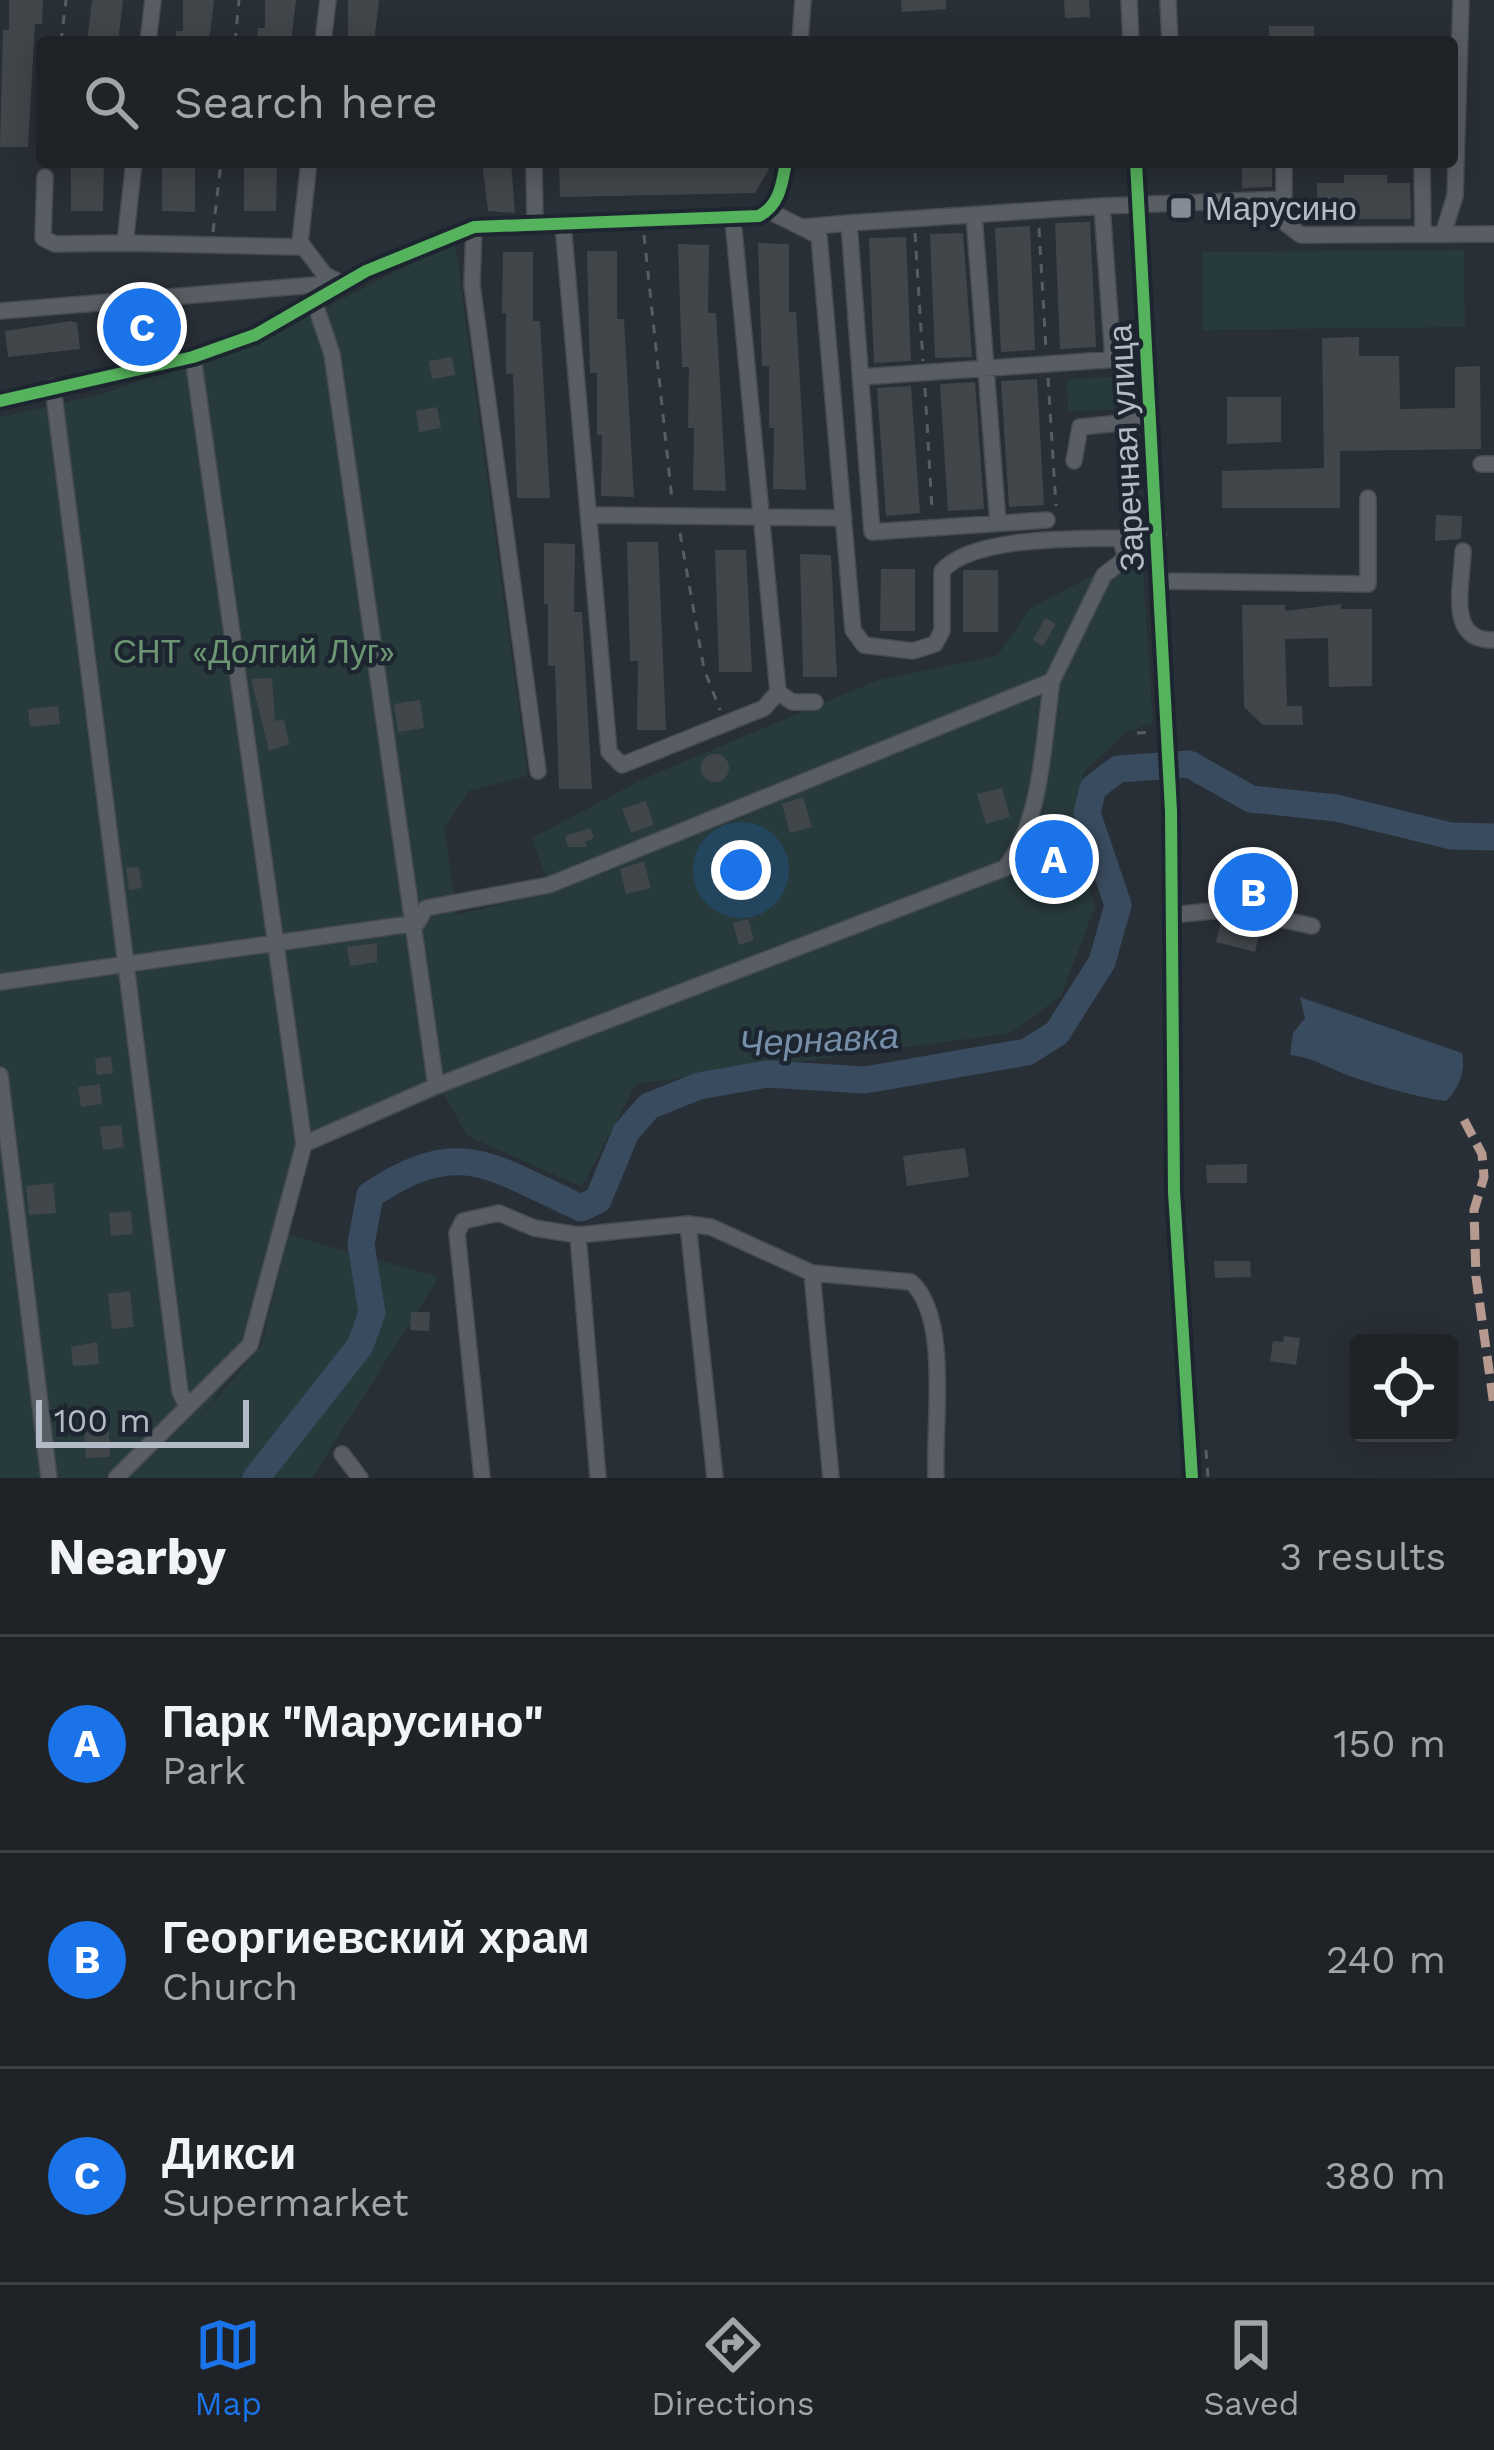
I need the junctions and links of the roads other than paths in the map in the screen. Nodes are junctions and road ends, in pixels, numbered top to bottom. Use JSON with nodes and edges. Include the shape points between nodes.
{"nodes":[{"id":1,"x":153,"y":0,"type":"edge"},
{"id":2,"x":328,"y":0,"type":"edge"},
{"id":3,"x":803,"y":0,"type":"edge"},
{"id":4,"x":1129,"y":0,"type":"edge"},
{"id":5,"x":1168,"y":0,"type":"edge"},
{"id":6,"x":1461,"y":0,"type":"edge"},
{"id":7,"x":149,"y":36,"type":"edge"},
{"id":8,"x":324,"y":36,"type":"edge"},
{"id":9,"x":800,"y":36,"type":"edge"},
{"id":10,"x":1131,"y":36,"type":"edge"},
{"id":11,"x":1170,"y":36,"type":"edge"},
{"id":12,"x":1458,"y":98,"type":"edge"},
{"id":13,"x":133,"y":168,"type":"edge"},
{"id":14,"x":309,"y":168,"type":"edge"},
{"id":15,"x":534,"y":168,"type":"edge"},
{"id":16,"x":785,"y":168,"type":"edge"},
{"id":17,"x":1136,"y":168,"type":"edge"},
{"id":18,"x":1284,"y":168,"type":"edge"},
{"id":19,"x":1422,"y":168,"type":"edge"},
{"id":20,"x":1456,"y":168,"type":"edge"},
{"id":21,"x":45,"y":177,"type":"dead end"},
{"id":22,"x":1284,"y":199,"type":"junction"},
{"id":23,"x":1138,"y":203,"type":"junction"},
{"id":24,"x":1102,"y":206,"type":"junction"},
{"id":25,"x":769,"y":211,"type":"junction"},
{"id":26,"x":974,"y":215,"type":"junction"},
{"id":27,"x":734,"y":220,"type":"junction"},
{"id":28,"x":536,"y":224,"type":"junction"},
{"id":29,"x":563,"y":224,"type":"junction"},
{"id":30,"x":849,"y":224,"type":"junction"},
{"id":31,"x":474,"y":227,"type":"junction"},
{"id":32,"x":805,"y":227,"type":"junction"},
{"id":33,"x":1423,"y":233,"type":"junction"},
{"id":34,"x":1443,"y":234,"type":"junction"},
{"id":35,"x":1494,"y":235,"type":"edge"},
{"id":36,"x":124,"y":243,"type":"junction"},
{"id":37,"x":302,"y":247,"type":"junction"},
{"id":38,"x":342,"y":283,"type":"junction"},
{"id":39,"x":315,"y":304,"type":"junction"},
{"id":40,"x":0,"y":311,"type":"edge"},
{"id":41,"x":193,"y":357,"type":"junction"},
{"id":42,"x":1148,"y":357,"type":"junction"},
{"id":43,"x":1112,"y":359,"type":"junction"},
{"id":44,"x":986,"y":368,"type":"junction"},
{"id":45,"x":861,"y":377,"type":"junction"},
{"id":46,"x":53,"y":387,"type":"junction"},
{"id":47,"x":0,"y":401,"type":"edge"},
{"id":48,"x":1151,"y":420,"type":"junction"},
{"id":49,"x":1074,"y":461,"type":"dead end"},
{"id":50,"x":1368,"y":498,"type":"dead end"},
{"id":51,"x":589,"y":515,"type":"junction"},
{"id":52,"x":760,"y":517,"type":"junction"},
{"id":53,"x":844,"y":518,"type":"junction"},
{"id":54,"x":1047,"y":520,"type":"dead end"},
{"id":55,"x":998,"y":524,"type":"junction"},
{"id":56,"x":1158,"y":536,"type":"junction"},
{"id":57,"x":1120,"y":538,"type":"junction"},
{"id":58,"x":1463,"y":551,"type":"dead end"},
{"id":59,"x":1161,"y":581,"type":"junction"},
{"id":60,"x":1494,"y":640,"type":"edge"},
{"id":61,"x":1052,"y":681,"type":"junction"},
{"id":62,"x":778,"y":692,"type":"junction"},
{"id":63,"x":814,"y":702,"type":"dead end"},
{"id":64,"x":538,"y":771,"type":"dead end"},
{"id":65,"x":1172,"y":915,"type":"junction"},
{"id":66,"x":417,"y":923,"type":"junction"},
{"id":67,"x":1312,"y":926,"type":"dead end"},
{"id":68,"x":273,"y":941,"type":"junction"},
{"id":69,"x":126,"y":962,"type":"junction"},
{"id":70,"x":0,"y":982,"type":"edge"},
{"id":71,"x":0,"y":1075,"type":"edge"},
{"id":72,"x":436,"y":1087,"type":"junction"},
{"id":73,"x":304,"y":1144,"type":"junction"},
{"id":74,"x":688,"y":1223,"type":"junction"},
{"id":75,"x":578,"y":1235,"type":"junction"},
{"id":76,"x":812,"y":1273,"type":"junction"},
{"id":77,"x":186,"y":1404,"type":"junction"},
{"id":78,"x":342,"y":1454,"type":"dead end"},
{"id":79,"x":49,"y":1478,"type":"edge"},
{"id":80,"x":116,"y":1478,"type":"edge"},
{"id":81,"x":360,"y":1478,"type":"edge"},
{"id":82,"x":482,"y":1478,"type":"edge"},
{"id":83,"x":598,"y":1478,"type":"edge"},
{"id":84,"x":715,"y":1478,"type":"edge"},
{"id":85,"x":831,"y":1478,"type":"edge"},
{"id":86,"x":936,"y":1478,"type":"edge"},
{"id":87,"x":1192,"y":1478,"type":"edge"}],
"edges":[{"from":1,"to":7,"type":"street"},
{"from":2,"to":8,"type":"street"},
{"from":3,"to":9,"type":"street"},
{"from":4,"to":10,"type":"street"},
{"from":5,"to":11,"type":"street"},
{"from":6,"to":12,"type":"street"},
{"from":13,"to":36,"type":"street"},
{"from":14,"to":37,"type":"street"},
{"from":15,"to":28,"type":"street"},
{"from":16,"to":25,"type":"street"},
{"from":17,"to":23,"type":"street","name":"Заречная улица"},
{"from":18,"to":22,"type":"street"},
{"from":19,"to":33,"type":"street"},
{"from":20,"to":34,"type":"street"},
{"from":21,"to":36,"type":"street","via":[[44,238]]},
{"from":22,"to":23,"type":"street"},
{"from":22,"to":33,"type":"street","via":[[1284,222],[1301,235]]},
{"from":23,"to":24,"type":"street"},
{"from":23,"to":42,"type":"street","name":"Заречная улица"},
{"from":24,"to":26,"type":"street"},
{"from":24,"to":43,"type":"street"},
{"from":25,"to":27,"type":"street"},
{"from":25,"to":32,"type":"street"},
{"from":26,"to":30,"type":"street"},
{"from":26,"to":44,"type":"street"},
{"from":27,"to":29,"type":"street"},
{"from":27,"to":52,"type":"street"},
{"from":28,"to":29,"type":"street"},
{"from":28,"to":31,"type":"street"},
{"from":29,"to":51,"type":"street"},
{"from":30,"to":32,"type":"street"},
{"from":30,"to":45,"type":"street"},
{"from":31,"to":38,"type":"street"},
{"from":31,"to":64,"type":"street","via":[[472,285]]},
{"from":32,"to":53,"type":"street","via":[[819,236]]},
{"from":33,"to":34,"type":"street"},
{"from":34,"to":35,"type":"street"},
{"from":36,"to":37,"type":"street"},
{"from":37,"to":38,"type":"street"},
{"from":38,"to":39,"type":"street"},
{"from":38,"to":40,"type":"street"},
{"from":39,"to":41,"type":"street"},
{"from":39,"to":66,"type":"street","via":[[332,354]]},
{"from":41,"to":46,"type":"street"},
{"from":41,"to":68,"type":"street"},
{"from":42,"to":43,"type":"street"},
{"from":42,"to":48,"type":"street","name":"Заречная улица"},
{"from":43,"to":44,"type":"street"},
{"from":44,"to":45,"type":"street"},
{"from":44,"to":55,"type":"street"},
{"from":45,"to":55,"type":"street","via":[[872,532]]},
{"from":46,"to":47,"type":"street"},
{"from":46,"to":69,"type":"street"},
{"from":48,"to":49,"type":"street","via":[[1080,428]]},
{"from":48,"to":56,"type":"street","name":"Заречная улица"},
{"from":50,"to":59,"type":"street","via":[[1368,584]]},
{"from":51,"to":52,"type":"street"},
{"from":51,"to":62,"type":"street","via":[[613,760],[622,765],[764,708]]},
{"from":52,"to":53,"type":"street"},
{"from":52,"to":62,"type":"street"},
{"from":53,"to":57,"type":"street","via":[[853,630],[874,649],[934,644],[942,632],[942,571],[958,557]]},
{"from":54,"to":55,"type":"street"},
{"from":56,"to":57,"type":"street"},
{"from":56,"to":59,"type":"street","name":"Заречная улица"},
{"from":57,"to":61,"type":"street","via":[[1126,558],[1104,575]]},
{"from":58,"to":60,"type":"street","via":[[1460,619],[1475,640]]},
{"from":59,"to":65,"type":"street","name":"Заречная улица"},
{"from":61,"to":66,"type":"street","via":[[549,885],[426,908]]},
{"from":61,"to":72,"type":"street","via":[[1036,785],[1005,868]]},
{"from":62,"to":63,"type":"street"},
{"from":65,"to":67,"type":"street","via":[[1232,909]]},
{"from":65,"to":87,"type":"street","name":"Заречная улица","via":[[1174,1192]]},
{"from":66,"to":68,"type":"street"},
{"from":66,"to":72,"type":"street"},
{"from":68,"to":69,"type":"street"},
{"from":68,"to":73,"type":"street"},
{"from":69,"to":70,"type":"street"},
{"from":69,"to":77,"type":"street"},
{"from":71,"to":79,"type":"street"},
{"from":72,"to":73,"type":"street"},
{"from":73,"to":77,"type":"street","via":[[250,1345]]},
{"from":74,"to":75,"type":"street"},
{"from":74,"to":76,"type":"street"},
{"from":74,"to":84,"type":"street"},
{"from":75,"to":82,"type":"street","via":[[499,1214],[463,1221],[457,1233]]},
{"from":75,"to":83,"type":"street"},
{"from":76,"to":85,"type":"street"},
{"from":76,"to":86,"type":"street","via":[[895,1277],[920,1290],[935,1352]]},
{"from":77,"to":80,"type":"street"},
{"from":78,"to":81,"type":"street"}]}
